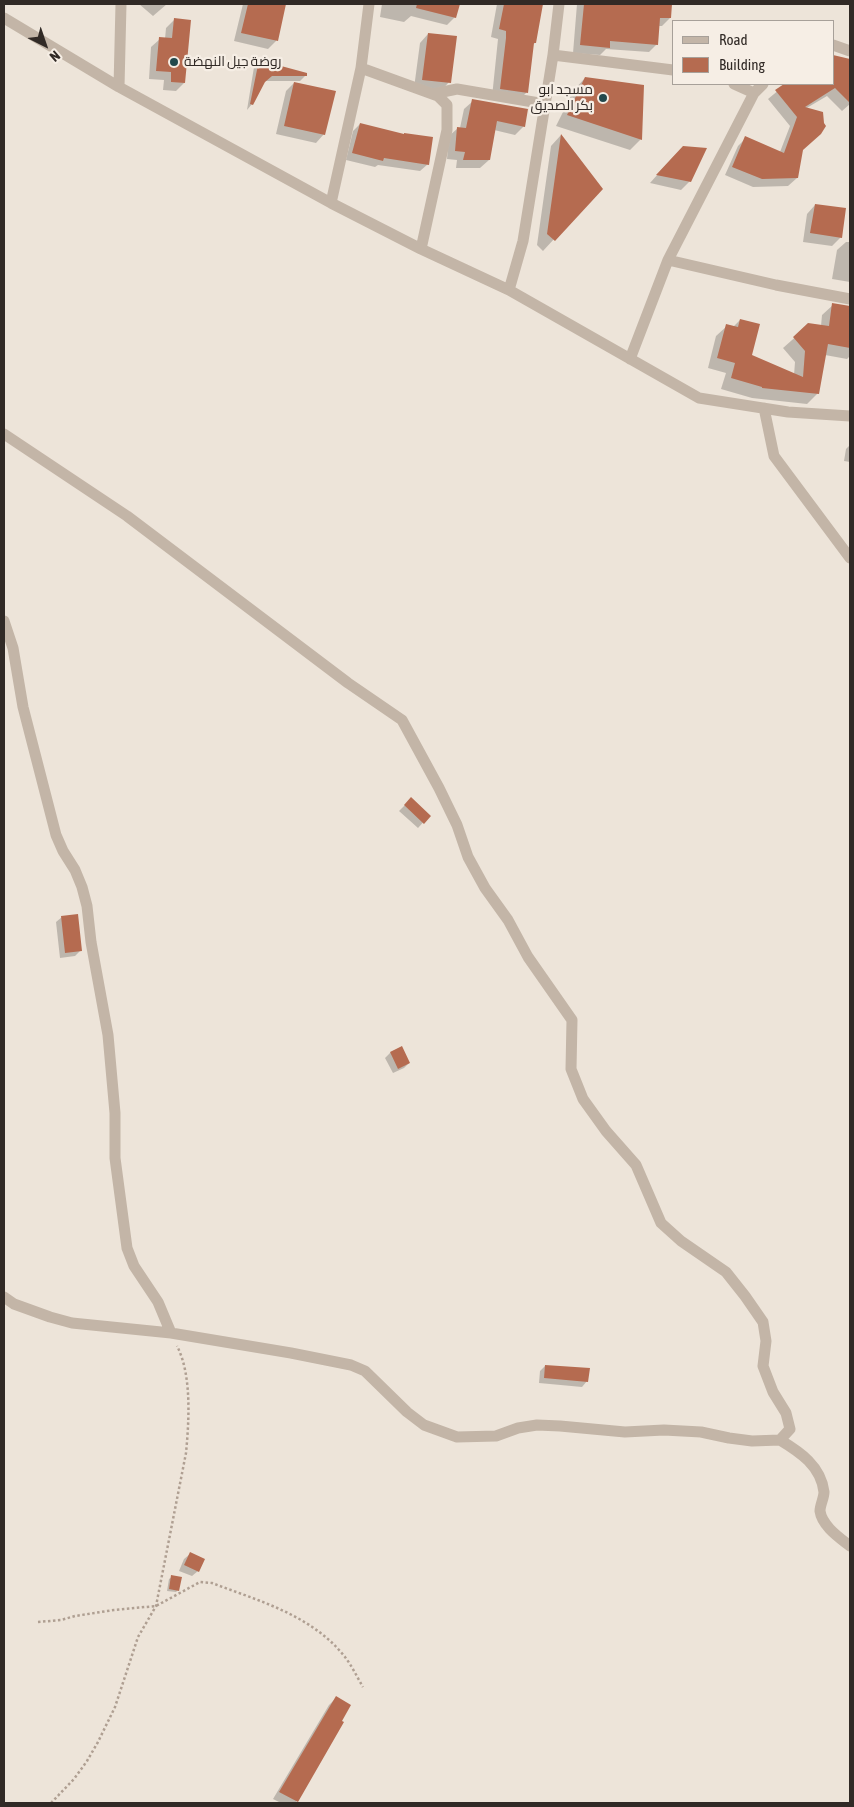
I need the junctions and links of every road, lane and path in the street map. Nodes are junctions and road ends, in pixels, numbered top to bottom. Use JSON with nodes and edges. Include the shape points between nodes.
{"nodes":[{"id":1,"x":121,"y":4,"type":"edge"},
{"id":2,"x":369,"y":4,"type":"edge"},
{"id":3,"x":559,"y":4,"type":"edge"},
{"id":4,"x":4,"y":18,"type":"edge"},
{"id":5,"x":834,"y":44,"type":"edge"},
{"id":6,"x":850,"y":51,"type":"edge"},
{"id":7,"x":553,"y":54,"type":"junction"},
{"id":8,"x":360,"y":68,"type":"junction"},
{"id":9,"x":672,"y":70,"type":"edge"},
{"id":10,"x":736,"y":85,"type":"edge"},
{"id":11,"x":762,"y":85,"type":"edge"},
{"id":12,"x":119,"y":87,"type":"junction"},
{"id":13,"x":754,"y":93,"type":"junction"},
{"id":14,"x":433,"y":94,"type":"junction"},
{"id":15,"x":545,"y":104,"type":"junction"},
{"id":16,"x":332,"y":203,"type":"junction"},
{"id":17,"x":421,"y":249,"type":"junction"},
{"id":18,"x":668,"y":260,"type":"junction"},
{"id":19,"x":509,"y":290,"type":"junction"},
{"id":20,"x":850,"y":299,"type":"edge"},
{"id":21,"x":630,"y":359,"type":"junction"},
{"id":22,"x":764,"y":408,"type":"junction"},
{"id":23,"x":850,"y":416,"type":"edge"},
{"id":24,"x":4,"y":434,"type":"edge"},
{"id":25,"x":850,"y":558,"type":"edge"},
{"id":26,"x":4,"y":621,"type":"edge"},
{"id":27,"x":4,"y":1297,"type":"edge"},
{"id":28,"x":171,"y":1333,"type":"junction"},
{"id":29,"x":780,"y":1440,"type":"junction"},
{"id":30,"x":850,"y":1546,"type":"edge"},
{"id":31,"x":156,"y":1606,"type":"junction"},
{"id":32,"x":38,"y":1622,"type":"dead end"},
{"id":33,"x":363,"y":1687,"type":"dead end"},
{"id":34,"x":51,"y":1803,"type":"edge"}],
"edges":[{"from":1,"to":12,"type":"street"},
{"from":2,"to":8,"type":"street"},
{"from":3,"to":7,"type":"street"},
{"from":4,"to":12,"type":"street"},
{"from":5,"to":6,"type":"street"},
{"from":7,"to":9,"type":"street"},
{"from":7,"to":15,"type":"street"},
{"from":8,"to":14,"type":"street"},
{"from":8,"to":16,"type":"street"},
{"from":10,"to":13,"type":"street"},
{"from":11,"to":13,"type":"street"},
{"from":12,"to":16,"type":"street"},
{"from":13,"to":18,"type":"street"},
{"from":14,"to":15,"type":"street","via":[[457,89]]},
{"from":14,"to":17,"type":"street","via":[[447,106],[446,130]]},
{"from":15,"to":19,"type":"street","via":[[523,241]]},
{"from":16,"to":17,"type":"street"},
{"from":17,"to":19,"type":"street"},
{"from":18,"to":20,"type":"street"},
{"from":18,"to":21,"type":"street"},
{"from":19,"to":21,"type":"street"},
{"from":21,"to":22,"type":"street","via":[[699,398]]},
{"from":22,"to":23,"type":"street"},
{"from":22,"to":25,"type":"street","via":[[774,456]]},
{"from":24,"to":29,"type":"street","via":[[127,516],[402,720],[439,788],[485,888],[572,1020],[570,1069],[583,1099],[636,1166],[661,1223],[726,1272],[763,1322],[766,1342],[763,1366],[786,1413],[790,1429]]},
{"from":26,"to":28,"type":"street","via":[[56,835],[75,870],[87,906],[108,1034],[115,1113],[115,1158],[127,1248],[134,1266],[158,1302]]},
{"from":27,"to":28,"type":"street","via":[[14,1304],[72,1323]]},
{"from":28,"to":29,"type":"street","via":[[351,1365],[365,1371],[424,1425],[457,1437],[496,1436],[518,1428],[560,1426],[625,1432],[701,1432],[752,1441]]},
{"from":28,"to":31,"type":"path","via":[[186,1377],[188,1428]]},
{"from":29,"to":30,"type":"street","via":[[802,1454],[816,1470],[824,1492],[820,1512],[830,1531]]},
{"from":31,"to":32,"type":"path"},
{"from":31,"to":33,"type":"path","via":[[200,1582],[212,1582],[308,1622],[346,1657]]},
{"from":31,"to":34,"type":"path","via":[[138,1637],[116,1707],[94,1749],[74,1779]]}]}
